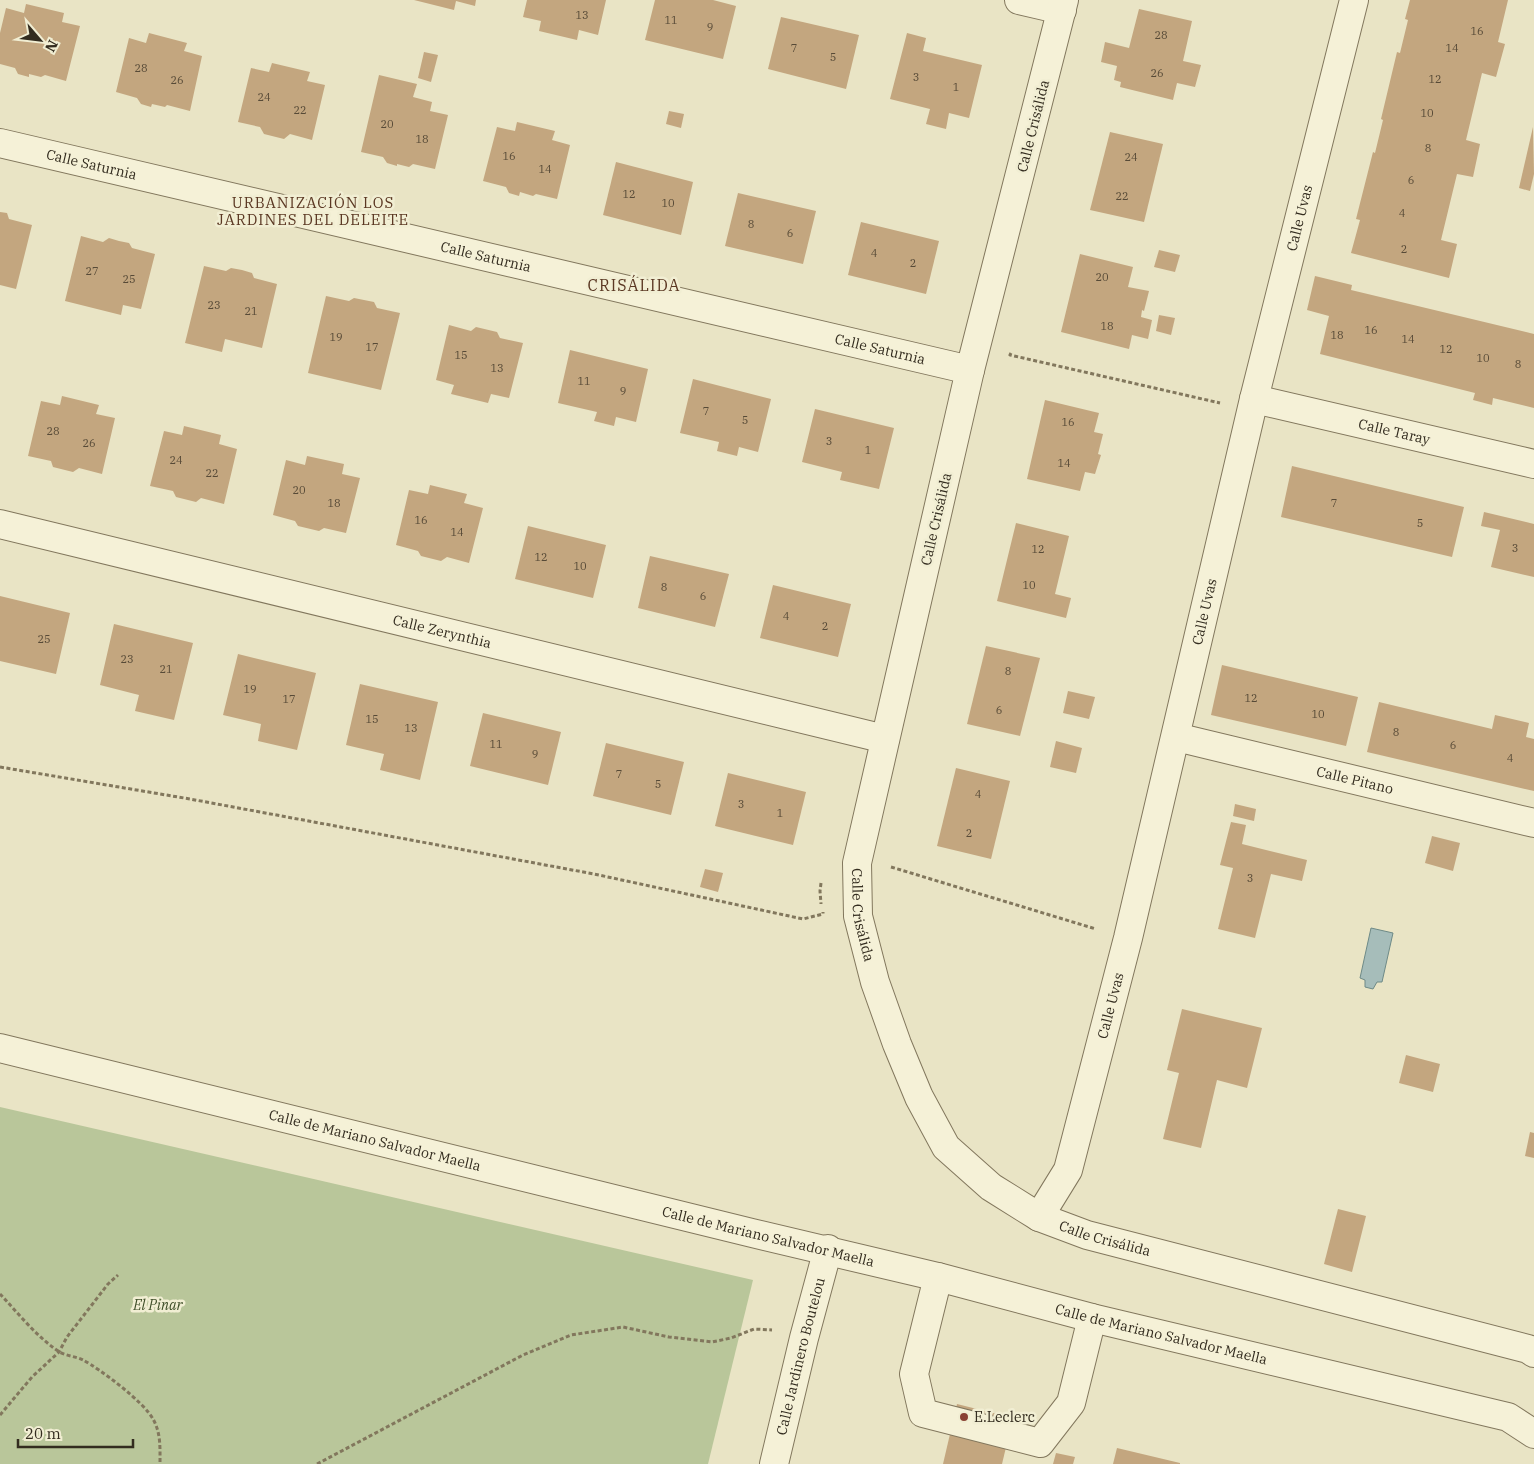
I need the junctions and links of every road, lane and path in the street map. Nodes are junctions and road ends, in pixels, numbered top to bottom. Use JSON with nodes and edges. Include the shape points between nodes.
{"nodes":[{"id":1,"x":1019,"y":0,"type":"edge"},
{"id":2,"x":1354,"y":0,"type":"edge"},
{"id":3,"x":1063,"y":5,"type":"edge"},
{"id":4,"x":0,"y":143,"type":"edge"},
{"id":5,"x":1013,"y":346,"type":"dead end"},
{"id":6,"x":970,"y":370,"type":"junction"},
{"id":7,"x":1253,"y":405,"type":"junction"},
{"id":8,"x":1534,"y":464,"type":"edge"},
{"id":9,"x":0,"y":524,"type":"edge"},
{"id":10,"x":1176,"y":737,"type":"junction"},
{"id":11,"x":886,"y":739,"type":"junction"},
{"id":12,"x":0,"y":767,"type":"edge"},
{"id":13,"x":1534,"y":823,"type":"edge"},
{"id":14,"x":857,"y":863,"type":"junction"},
{"id":15,"x":1128,"y":938,"type":"junction"},
{"id":16,"x":0,"y":1048,"type":"edge"},
{"id":17,"x":1039,"y":1216,"type":"junction"},
{"id":18,"x":828,"y":1249,"type":"junction"},
{"id":19,"x":118,"y":1275,"type":"dead end"},
{"id":20,"x":938,"y":1277,"type":"junction"},
{"id":21,"x":0,"y":1294,"type":"edge"},
{"id":22,"x":1092,"y":1318,"type":"junction"},
{"id":23,"x":804,"y":1338,"type":"junction"},
{"id":24,"x":59,"y":1352,"type":"junction"},
{"id":25,"x":1534,"y":1353,"type":"edge"},
{"id":26,"x":0,"y":1415,"type":"edge"},
{"id":27,"x":1534,"y":1434,"type":"edge"},
{"id":28,"x":160,"y":1464,"type":"edge"},
{"id":29,"x":317,"y":1464,"type":"edge"},
{"id":30,"x":774,"y":1464,"type":"edge"}],
"edges":[{"from":1,"to":3,"type":"street"},
{"from":2,"to":7,"type":"street","name":"Calle Uvas"},
{"from":3,"to":6,"type":"street","name":"Calle Crisálida"},
{"from":4,"to":6,"type":"street","name":"Calle Saturnia"},
{"from":5,"to":7,"type":"path","via":[[1010,355]]},
{"from":6,"to":11,"type":"street","name":"Calle Crisálida"},
{"from":7,"to":8,"type":"street","name":"Calle Taray"},
{"from":7,"to":10,"type":"street","name":"Calle Uvas"},
{"from":9,"to":11,"type":"street","name":"Calle Zerynthia"},
{"from":10,"to":13,"type":"street","name":"Calle Pitano"},
{"from":10,"to":15,"type":"street","name":"Calle Uvas"},
{"from":11,"to":14,"type":"street","name":"Calle Crisálida"},
{"from":12,"to":14,"type":"path","via":[[594,874],[803,919],[823,914],[820,891],[826,858]]},
{"from":14,"to":15,"type":"path","via":[[888,866]]},
{"from":14,"to":17,"type":"street","name":"Calle Crisálida","via":[[858,916],[875,982],[919,1097],[946,1147],[991,1187]]},
{"from":15,"to":17,"type":"street","name":"Calle Uvas","via":[[1068,1170]]},
{"from":16,"to":18,"type":"street","name":"Calle de Mariano Salvador Maella"},
{"from":17,"to":25,"type":"street","name":"Calle Crisálida","via":[[1087,1235]]},
{"from":18,"to":20,"type":"street","name":"Calle de Mariano Salvador Maella"},
{"from":18,"to":23,"type":"street","name":"Calle Jardinero Boutelou"},
{"from":19,"to":24,"type":"path","via":[[67,1337]]},
{"from":20,"to":22,"type":"street","name":"Calle de Mariano Salvador Maella"},
{"from":20,"to":22,"type":"street","via":[[914,1374],[923,1413],[1040,1443],[1071,1403]]},
{"from":21,"to":24,"type":"path"},
{"from":22,"to":27,"type":"street","name":"Calle de Mariano Salvador Maella","via":[[1508,1418]]},
{"from":23,"to":29,"type":"path","via":[[754,1329],[712,1342],[623,1328],[571,1335],[523,1355]]},
{"from":23,"to":30,"type":"street","name":"Calle Jardinero Boutelou"},
{"from":24,"to":26,"type":"path","via":[[32,1377]]},
{"from":24,"to":28,"type":"path","via":[[82,1359],[109,1377],[153,1418],[160,1440]]}]}
